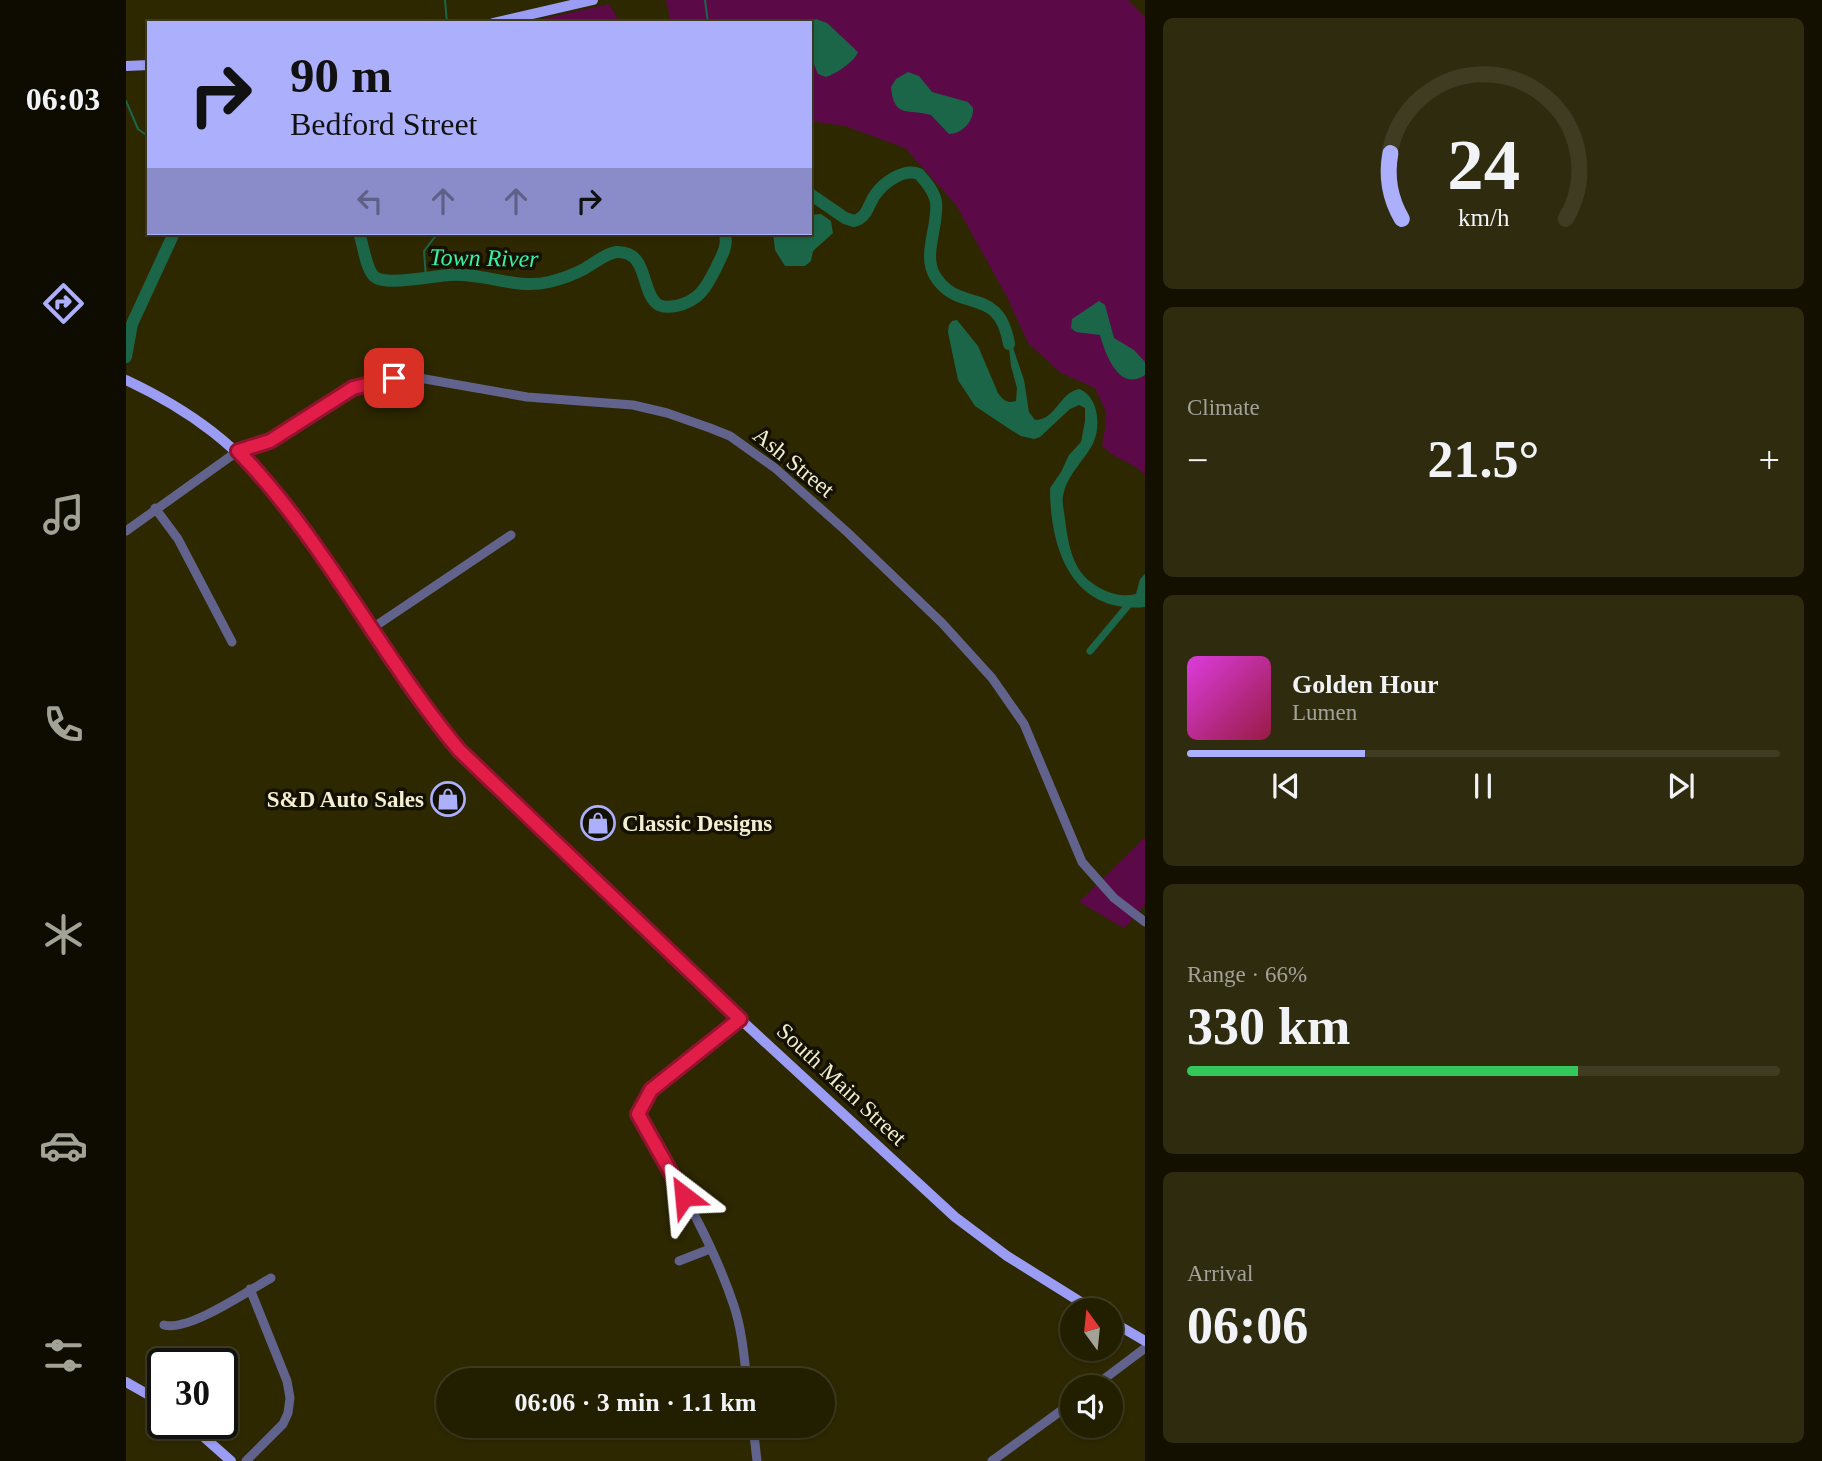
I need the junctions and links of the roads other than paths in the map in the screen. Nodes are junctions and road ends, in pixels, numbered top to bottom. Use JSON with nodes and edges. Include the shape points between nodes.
{"nodes":[{"id":1,"x":593,"y":0,"type":"edge"},
{"id":2,"x":502,"y":21,"type":"edge"},
{"id":3,"x":147,"y":65,"type":"edge"},
{"id":4,"x":126,"y":66,"type":"edge"},
{"id":5,"x":127,"y":381,"type":"edge"},
{"id":6,"x":238,"y":451,"type":"junction"},
{"id":7,"x":155,"y":508,"type":"junction"},
{"id":8,"x":126,"y":530,"type":"edge"},
{"id":9,"x":511,"y":535,"type":"dead end"},
{"id":10,"x":371,"y":629,"type":"junction"},
{"id":11,"x":232,"y":642,"type":"dead end"},
{"id":12,"x":1145,"y":922,"type":"edge"},
{"id":13,"x":740,"y":1019,"type":"junction"},
{"id":14,"x":710,"y":1249,"type":"junction"},
{"id":15,"x":679,"y":1261,"type":"dead end"},
{"id":16,"x":271,"y":1278,"type":"dead end"},
{"id":17,"x":250,"y":1289,"type":"junction"},
{"id":18,"x":1074,"y":1298,"type":"edge"},
{"id":19,"x":164,"y":1325,"type":"dead end"},
{"id":20,"x":1124,"y":1329,"type":"edge"},
{"id":21,"x":1145,"y":1341,"type":"edge"},
{"id":22,"x":1145,"y":1348,"type":"edge"},
{"id":23,"x":745,"y":1368,"type":"edge"},
{"id":24,"x":1109,"y":1375,"type":"edge"},
{"id":25,"x":126,"y":1382,"type":"edge"},
{"id":26,"x":147,"y":1394,"type":"edge"},
{"id":27,"x":1060,"y":1411,"type":"edge"},
{"id":28,"x":754,"y":1438,"type":"edge"},
{"id":29,"x":206,"y":1439,"type":"edge"},
{"id":30,"x":230,"y":1461,"type":"edge"},
{"id":31,"x":246,"y":1461,"type":"edge"},
{"id":32,"x":757,"y":1461,"type":"edge"},
{"id":33,"x":992,"y":1461,"type":"edge"}],
"edges":[{"from":1,"to":2,"type":"main road"},
{"from":3,"to":4,"type":"main road"},
{"from":5,"to":6,"type":"main road","name":"South Main Street","via":[[161,397]]},
{"from":6,"to":7,"type":"street","name":"Ash Street"},
{"from":6,"to":10,"type":"main road","name":"South Main Street","via":[[284,502]]},
{"from":6,"to":12,"type":"street","name":"Ash Street","via":[[270,441],[353,388],[408,376],[527,397],[633,405],[730,436],[775,468],[847,532],[992,678],[1024,724],[1082,862],[1114,898]]},
{"from":7,"to":8,"type":"street","name":"Ash Street"},
{"from":7,"to":11,"type":"street","via":[[178,539]]},
{"from":9,"to":10,"type":"street"},
{"from":10,"to":13,"type":"main road","name":"South Main Street","via":[[426,711],[459,750]]},
{"from":13,"to":14,"type":"street","via":[[651,1090],[638,1114]]},
{"from":13,"to":18,"type":"main road","name":"South Main Street","via":[[955,1217]]},
{"from":14,"to":15,"type":"street"},
{"from":14,"to":23,"type":"street","via":[[735,1308]]},
{"from":16,"to":17,"type":"street"},
{"from":17,"to":19,"type":"street","via":[[188,1323]]},
{"from":17,"to":31,"type":"street","via":[[290,1398],[283,1424]]},
{"from":20,"to":21,"type":"main road"},
{"from":22,"to":24,"type":"street"},
{"from":25,"to":26,"type":"main road"},
{"from":27,"to":33,"type":"street"},
{"from":28,"to":32,"type":"street"},
{"from":29,"to":30,"type":"main road"}]}
